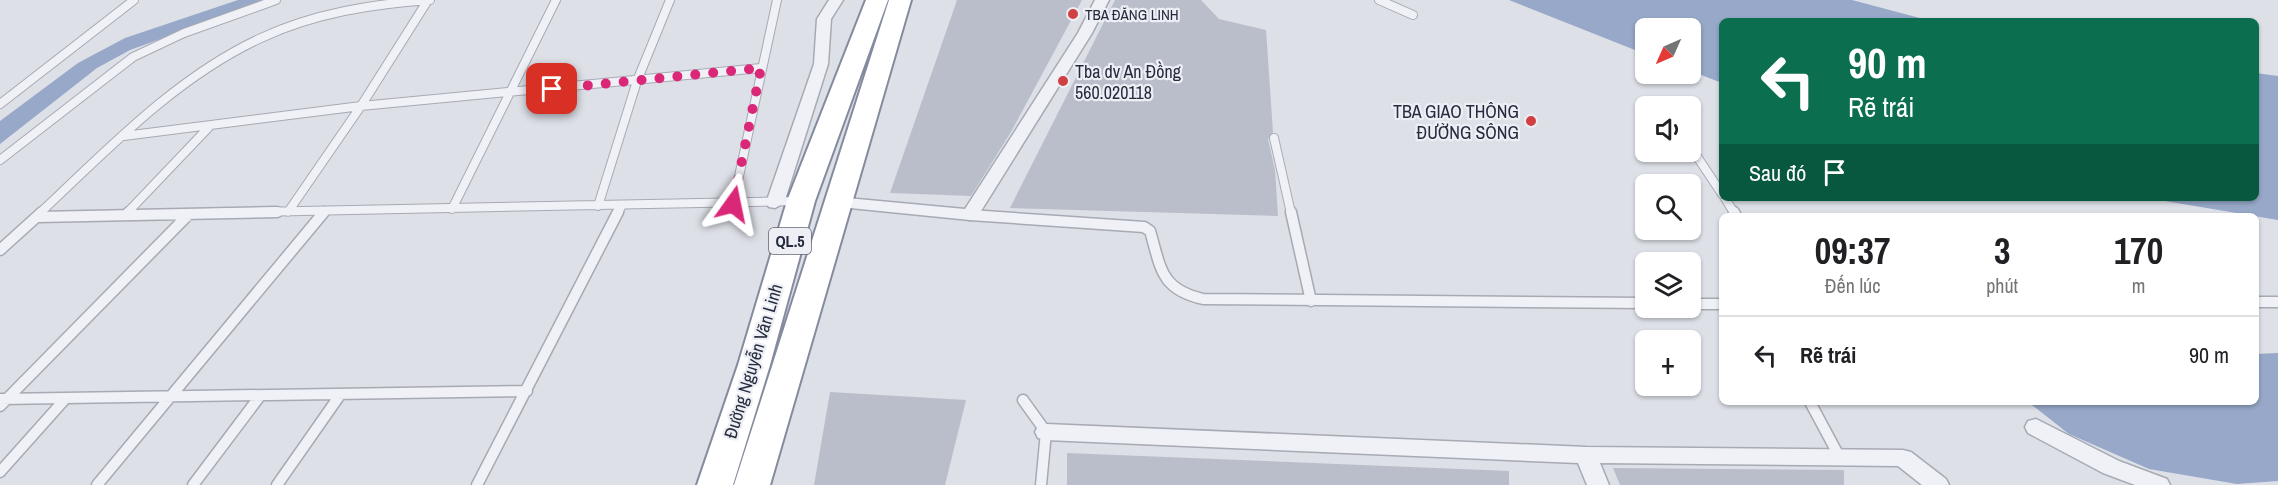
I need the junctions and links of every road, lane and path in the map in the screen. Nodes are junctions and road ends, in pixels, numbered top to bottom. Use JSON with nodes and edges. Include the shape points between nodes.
{"nodes":[{"id":1,"x":135,"y":0,"type":"edge"},
{"id":2,"x":276,"y":0,"type":"edge"},
{"id":3,"x":429,"y":0,"type":"edge"},
{"id":4,"x":556,"y":0,"type":"edge"},
{"id":5,"x":670,"y":0,"type":"edge"},
{"id":6,"x":777,"y":0,"type":"edge"},
{"id":7,"x":836,"y":0,"type":"edge"},
{"id":8,"x":877,"y":0,"type":"edge"},
{"id":9,"x":900,"y":0,"type":"edge"},
{"id":10,"x":1102,"y":0,"type":"edge"},
{"id":11,"x":1379,"y":0,"type":"edge"},
{"id":12,"x":1413,"y":15,"type":"dead end"},
{"id":13,"x":761,"y":68,"type":"junction"},
{"id":14,"x":637,"y":81,"type":"junction"},
{"id":15,"x":509,"y":94,"type":"junction"},
{"id":16,"x":0,"y":104,"type":"edge"},
{"id":17,"x":361,"y":106,"type":"junction"},
{"id":18,"x":209,"y":127,"type":"junction"},
{"id":19,"x":124,"y":136,"type":"junction"},
{"id":20,"x":1274,"y":138,"type":"dead end"},
{"id":21,"x":0,"y":160,"type":"edge"},
{"id":22,"x":1701,"y":162,"type":"edge"},
{"id":23,"x":1719,"y":190,"type":"edge"},
{"id":24,"x":788,"y":202,"type":"junction"},
{"id":25,"x":836,"y":202,"type":"junction"},
{"id":26,"x":733,"y":204,"type":"junction"},
{"id":27,"x":598,"y":206,"type":"junction"},
{"id":28,"x":621,"y":207,"type":"junction"},
{"id":29,"x":452,"y":209,"type":"junction"},
{"id":30,"x":288,"y":212,"type":"junction"},
{"id":31,"x":324,"y":212,"type":"junction"},
{"id":32,"x":189,"y":214,"type":"junction"},
{"id":33,"x":126,"y":215,"type":"junction"},
{"id":34,"x":970,"y":216,"type":"junction"},
{"id":35,"x":38,"y":217,"type":"junction"},
{"id":36,"x":0,"y":250,"type":"edge"},
{"id":37,"x":1311,"y":301,"type":"junction"},
{"id":38,"x":2259,"y":302,"type":"edge"},
{"id":39,"x":2278,"y":302,"type":"edge"},
{"id":40,"x":1635,"y":303,"type":"edge"},
{"id":41,"x":1701,"y":304,"type":"edge"},
{"id":42,"x":1719,"y":304,"type":"edge"},
{"id":43,"x":527,"y":391,"type":"junction"},
{"id":44,"x":340,"y":394,"type":"junction"},
{"id":45,"x":260,"y":396,"type":"junction"},
{"id":46,"x":170,"y":397,"type":"junction"},
{"id":47,"x":66,"y":398,"type":"junction"},
{"id":48,"x":1023,"y":400,"type":"dead end"},
{"id":49,"x":2,"y":401,"type":"edge"},
{"id":50,"x":1812,"y":405,"type":"edge"},
{"id":51,"x":2036,"y":427,"type":"dead end"},
{"id":52,"x":1046,"y":432,"type":"junction"},
{"id":53,"x":1586,"y":455,"type":"junction"},
{"id":54,"x":1839,"y":456,"type":"junction"},
{"id":55,"x":0,"y":472,"type":"edge"},
{"id":56,"x":97,"y":485,"type":"edge"},
{"id":57,"x":194,"y":485,"type":"edge"},
{"id":58,"x":278,"y":485,"type":"edge"},
{"id":59,"x":477,"y":485,"type":"edge"},
{"id":60,"x":715,"y":485,"type":"edge"},
{"id":61,"x":752,"y":485,"type":"edge"},
{"id":62,"x":1041,"y":485,"type":"edge"},
{"id":63,"x":1598,"y":485,"type":"edge"},
{"id":64,"x":1938,"y":485,"type":"edge"},
{"id":65,"x":2159,"y":485,"type":"edge"}],
"edges":[{"from":1,"to":16,"type":"lane"},
{"from":2,"to":21,"type":"lane","via":[[184,33],[133,57]]},
{"from":3,"to":17,"type":"lane"},
{"from":3,"to":19,"type":"lane","via":[[345,10],[259,39],[203,73]]},
{"from":4,"to":15,"type":"lane"},
{"from":5,"to":14,"type":"lane"},
{"from":6,"to":13,"type":"lane"},
{"from":7,"to":24,"type":"street","via":[[824,19],[821,64]]},
{"from":8,"to":24,"type":"highway","name":"Đường Nguyễn Văn Linh","number":"QL.5"},
{"from":9,"to":25,"type":"highway","name":"Đường Nguyễn Văn Linh","number":"QL.5"},
{"from":10,"to":34,"type":"street"},
{"from":11,"to":12,"type":"lane"},
{"from":13,"to":14,"type":"lane"},
{"from":13,"to":26,"type":"lane"},
{"from":14,"to":15,"type":"lane"},
{"from":14,"to":27,"type":"lane"},
{"from":15,"to":17,"type":"lane"},
{"from":15,"to":29,"type":"lane"},
{"from":17,"to":18,"type":"lane"},
{"from":17,"to":30,"type":"lane"},
{"from":18,"to":19,"type":"lane"},
{"from":18,"to":33,"type":"lane"},
{"from":19,"to":35,"type":"lane"},
{"from":20,"to":37,"type":"lane"},
{"from":22,"to":23,"type":"lane"},
{"from":24,"to":26,"type":"lane"},
{"from":24,"to":60,"type":"highway","name":"Đường Nguyễn Văn Linh","number":"QL.5","via":[[754,365]]},
{"from":25,"to":34,"type":"street"},
{"from":25,"to":61,"type":"highway","name":"Đường Nguyễn Văn Linh","number":"QL.5"},
{"from":26,"to":28,"type":"lane"},
{"from":27,"to":28,"type":"lane"},
{"from":27,"to":29,"type":"lane"},
{"from":28,"to":43,"type":"lane"},
{"from":29,"to":31,"type":"lane"},
{"from":30,"to":31,"type":"lane"},
{"from":30,"to":32,"type":"lane"},
{"from":31,"to":46,"type":"lane"},
{"from":32,"to":33,"type":"lane"},
{"from":32,"to":49,"type":"lane"},
{"from":33,"to":35,"type":"lane"},
{"from":34,"to":37,"type":"lane","via":[[1135,224],[1150,231],[1167,284],[1181,295]]},
{"from":35,"to":36,"type":"lane"},
{"from":37,"to":40,"type":"lane"},
{"from":38,"to":39,"type":"lane"},
{"from":41,"to":42,"type":"lane"},
{"from":43,"to":44,"type":"lane"},
{"from":43,"to":59,"type":"lane"},
{"from":44,"to":45,"type":"lane"},
{"from":44,"to":58,"type":"lane"},
{"from":45,"to":46,"type":"lane"},
{"from":45,"to":57,"type":"lane"},
{"from":46,"to":47,"type":"lane"},
{"from":46,"to":56,"type":"lane"},
{"from":47,"to":49,"type":"lane"},
{"from":47,"to":55,"type":"lane"},
{"from":48,"to":52,"type":"lane"},
{"from":50,"to":54,"type":"lane"},
{"from":51,"to":65,"type":"street","via":[[2111,467]]},
{"from":52,"to":53,"type":"street"},
{"from":52,"to":62,"type":"lane"},
{"from":53,"to":54,"type":"street"},
{"from":53,"to":63,"type":"street"},
{"from":54,"to":64,"type":"street","via":[[1903,458]]}]}
